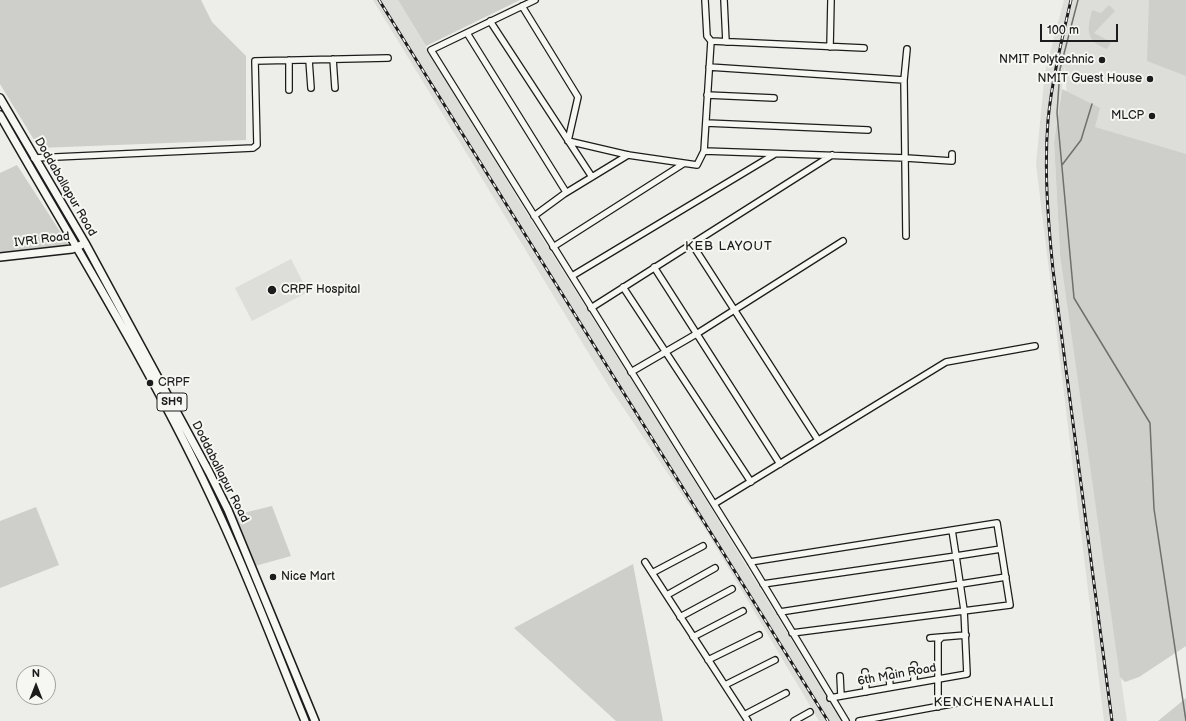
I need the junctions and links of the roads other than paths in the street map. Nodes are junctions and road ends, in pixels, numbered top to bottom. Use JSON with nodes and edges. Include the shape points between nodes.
{"nodes":[{"id":1,"x":535,"y":0,"type":"edge"},
{"id":2,"x":705,"y":0,"type":"edge"},
{"id":3,"x":724,"y":0,"type":"edge"},
{"id":4,"x":832,"y":0,"type":"edge"},
{"id":5,"x":522,"y":6,"type":"junction"},
{"id":6,"x":490,"y":22,"type":"junction"},
{"id":7,"x":467,"y":33,"type":"junction"},
{"id":8,"x":711,"y":42,"type":"junction"},
{"id":9,"x":726,"y":42,"type":"junction"},
{"id":10,"x":830,"y":47,"type":"junction"},
{"id":11,"x":864,"y":48,"type":"dead end"},
{"id":12,"x":906,"y":49,"type":"dead end"},
{"id":13,"x":388,"y":58,"type":"dead end"},
{"id":14,"x":333,"y":59,"type":"junction"},
{"id":15,"x":289,"y":60,"type":"junction"},
{"id":16,"x":309,"y":60,"type":"junction"},
{"id":17,"x":709,"y":67,"type":"junction"},
{"id":18,"x":904,"y":80,"type":"junction"},
{"id":19,"x":311,"y":88,"type":"dead end"},
{"id":20,"x":334,"y":88,"type":"dead end"},
{"id":21,"x":289,"y":90,"type":"dead end"},
{"id":22,"x":707,"y":95,"type":"junction"},
{"id":23,"x":0,"y":98,"type":"edge"},
{"id":24,"x":774,"y":98,"type":"dead end"},
{"id":25,"x":0,"y":115,"type":"edge"},
{"id":26,"x":706,"y":123,"type":"junction"},
{"id":27,"x":868,"y":130,"type":"dead end"},
{"id":28,"x":568,"y":141,"type":"junction"},
{"id":29,"x":704,"y":151,"type":"junction"},
{"id":30,"x":776,"y":153,"type":"junction"},
{"id":31,"x":952,"y":154,"type":"dead end"},
{"id":32,"x":628,"y":155,"type":"junction"},
{"id":33,"x":832,"y":155,"type":"junction"},
{"id":34,"x":34,"y":158,"type":"junction"},
{"id":35,"x":906,"y":158,"type":"junction"},
{"id":36,"x":683,"y":164,"type":"junction"},
{"id":37,"x":592,"y":177,"type":"junction"},
{"id":38,"x":566,"y":192,"type":"junction"},
{"id":39,"x":534,"y":216,"type":"junction"},
{"id":40,"x":906,"y":236,"type":"dead end"},
{"id":41,"x":843,"y":241,"type":"dead end"},
{"id":42,"x":85,"y":243,"type":"junction"},
{"id":43,"x":692,"y":244,"type":"junction"},
{"id":44,"x":78,"y":247,"type":"junction"},
{"id":45,"x":553,"y":247,"type":"junction"},
{"id":46,"x":0,"y":256,"type":"edge"},
{"id":47,"x":654,"y":267,"type":"junction"},
{"id":48,"x":572,"y":276,"type":"junction"},
{"id":49,"x":623,"y":287,"type":"junction"},
{"id":50,"x":591,"y":308,"type":"junction"},
{"id":51,"x":735,"y":309,"type":"junction"},
{"id":52,"x":698,"y":334,"type":"junction"},
{"id":53,"x":1034,"y":346,"type":"dead end"},
{"id":54,"x":666,"y":352,"type":"junction"},
{"id":55,"x":631,"y":372,"type":"junction"},
{"id":56,"x":818,"y":440,"type":"junction"},
{"id":57,"x":780,"y":464,"type":"junction"},
{"id":58,"x":751,"y":482,"type":"junction"},
{"id":59,"x":714,"y":504,"type":"junction"},
{"id":60,"x":952,"y":530,"type":"junction"},
{"id":61,"x":703,"y":546,"type":"dead end"},
{"id":62,"x":1001,"y":549,"type":"junction"},
{"id":63,"x":956,"y":556,"type":"junction"},
{"id":64,"x":645,"y":562,"type":"dead end"},
{"id":65,"x":750,"y":562,"type":"junction"},
{"id":66,"x":715,"y":568,"type":"dead end"},
{"id":67,"x":652,"y":573,"type":"junction"},
{"id":68,"x":1006,"y":577,"type":"junction"},
{"id":69,"x":960,"y":583,"type":"junction"},
{"id":70,"x":763,"y":584,"type":"junction"},
{"id":71,"x":732,"y":589,"type":"dead end"},
{"id":72,"x":667,"y":596,"type":"junction"},
{"id":73,"x":964,"y":610,"type":"junction"},
{"id":74,"x":743,"y":611,"type":"dead end"},
{"id":75,"x":780,"y":612,"type":"junction"},
{"id":76,"x":680,"y":617,"type":"junction"},
{"id":77,"x":792,"y":634,"type":"junction"},
{"id":78,"x":966,"y":634,"type":"junction"},
{"id":79,"x":759,"y":635,"type":"dead end"},
{"id":80,"x":693,"y":637,"type":"junction"},
{"id":81,"x":942,"y":637,"type":"junction"},
{"id":82,"x":930,"y":638,"type":"dead end"},
{"id":83,"x":708,"y":660,"type":"junction"},
{"id":84,"x":776,"y":660,"type":"dead end"},
{"id":85,"x":914,"y":666,"type":"dead end"},
{"id":86,"x":890,"y":671,"type":"dead end"},
{"id":87,"x":865,"y":672,"type":"dead end"},
{"id":88,"x":840,"y":676,"type":"dead end"},
{"id":89,"x":937,"y":679,"type":"junction"},
{"id":90,"x":914,"y":683,"type":"junction"},
{"id":91,"x":725,"y":685,"type":"junction"},
{"id":92,"x":890,"y":688,"type":"junction"},
{"id":93,"x":866,"y":692,"type":"junction"},
{"id":94,"x":786,"y":693,"type":"dead end"},
{"id":95,"x":841,"y":696,"type":"junction"},
{"id":96,"x":830,"y":698,"type":"junction"},
{"id":97,"x":973,"y":700,"type":"dead end"},
{"id":98,"x":938,"y":707,"type":"junction"},
{"id":99,"x":810,"y":712,"type":"dead end"},
{"id":100,"x":744,"y":715,"type":"junction"},
{"id":101,"x":305,"y":721,"type":"edge"},
{"id":102,"x":315,"y":721,"type":"edge"},
{"id":103,"x":748,"y":721,"type":"edge"},
{"id":104,"x":794,"y":721,"type":"edge"},
{"id":105,"x":846,"y":721,"type":"edge"},
{"id":106,"x":859,"y":721,"type":"edge"}],
"edges":[{"from":1,"to":5,"type":"street"},
{"from":2,"to":8,"type":"street","via":[[707,36]]},
{"from":3,"to":9,"type":"street"},
{"from":4,"to":10,"type":"street"},
{"from":5,"to":6,"type":"street"},
{"from":5,"to":28,"type":"street","via":[[578,97]]},
{"from":6,"to":7,"type":"street"},
{"from":6,"to":28,"type":"street"},
{"from":7,"to":38,"type":"street"},
{"from":7,"to":39,"type":"street","via":[[431,50]]},
{"from":8,"to":9,"type":"street"},
{"from":8,"to":17,"type":"street"},
{"from":9,"to":10,"type":"street"},
{"from":10,"to":11,"type":"street"},
{"from":12,"to":18,"type":"street"},
{"from":13,"to":14,"type":"street"},
{"from":14,"to":16,"type":"street"},
{"from":14,"to":20,"type":"street"},
{"from":15,"to":16,"type":"street"},
{"from":15,"to":21,"type":"street"},
{"from":15,"to":34,"type":"street","via":[[255,61],[256,147]]},
{"from":16,"to":19,"type":"street"},
{"from":17,"to":18,"type":"street"},
{"from":17,"to":22,"type":"street"},
{"from":18,"to":35,"type":"street"},
{"from":22,"to":24,"type":"street"},
{"from":22,"to":26,"type":"street"},
{"from":23,"to":34,"type":"main road","name":"Doddaballapur Road","number":"SH9"},
{"from":25,"to":44,"type":"main road","name":"Doddaballapur Road","number":"SH9"},
{"from":26,"to":27,"type":"street"},
{"from":26,"to":29,"type":"street"},
{"from":28,"to":32,"type":"street"},
{"from":28,"to":37,"type":"street"},
{"from":29,"to":30,"type":"street"},
{"from":29,"to":36,"type":"street","via":[[697,165]]},
{"from":30,"to":33,"type":"street"},
{"from":30,"to":48,"type":"street"},
{"from":31,"to":35,"type":"street","via":[[952,161]]},
{"from":32,"to":36,"type":"street"},
{"from":32,"to":37,"type":"street"},
{"from":33,"to":35,"type":"street"},
{"from":33,"to":43,"type":"street"},
{"from":34,"to":42,"type":"main road","name":"Doddaballapur Road","number":"SH9"},
{"from":35,"to":40,"type":"street"},
{"from":36,"to":45,"type":"street"},
{"from":37,"to":38,"type":"street"},
{"from":38,"to":39,"type":"street"},
{"from":39,"to":45,"type":"street"},
{"from":41,"to":51,"type":"street"},
{"from":42,"to":44,"type":"main road","name":"IVRI Road"},
{"from":42,"to":102,"type":"main road","name":"Doddaballapur Road","number":"SH9","via":[[228,510]]},
{"from":43,"to":47,"type":"street"},
{"from":43,"to":51,"type":"street"},
{"from":44,"to":46,"type":"main road","name":"IVRI Road"},
{"from":44,"to":101,"type":"main road","name":"Doddaballapur Road","number":"SH9","via":[[160,396],[220,516]]},
{"from":45,"to":48,"type":"street"},
{"from":47,"to":49,"type":"street"},
{"from":47,"to":52,"type":"street"},
{"from":48,"to":50,"type":"street"},
{"from":49,"to":50,"type":"street"},
{"from":49,"to":54,"type":"street"},
{"from":50,"to":55,"type":"street"},
{"from":51,"to":52,"type":"street"},
{"from":51,"to":56,"type":"street"},
{"from":52,"to":54,"type":"street"},
{"from":52,"to":57,"type":"street"},
{"from":53,"to":56,"type":"street","via":[[946,362]]},
{"from":54,"to":55,"type":"street"},
{"from":54,"to":58,"type":"street"},
{"from":55,"to":59,"type":"street"},
{"from":56,"to":57,"type":"street"},
{"from":57,"to":58,"type":"street"},
{"from":58,"to":59,"type":"street"},
{"from":59,"to":65,"type":"street"},
{"from":60,"to":62,"type":"street","via":[[997,522]]},
{"from":60,"to":63,"type":"street"},
{"from":60,"to":65,"type":"street"},
{"from":61,"to":67,"type":"street"},
{"from":62,"to":63,"type":"street"},
{"from":62,"to":68,"type":"street"},
{"from":63,"to":69,"type":"street"},
{"from":63,"to":70,"type":"street"},
{"from":64,"to":67,"type":"street"},
{"from":65,"to":70,"type":"street"},
{"from":66,"to":72,"type":"street"},
{"from":67,"to":72,"type":"street"},
{"from":68,"to":69,"type":"street"},
{"from":68,"to":73,"type":"street","via":[[1010,605]]},
{"from":69,"to":73,"type":"street"},
{"from":69,"to":75,"type":"street"},
{"from":70,"to":75,"type":"street"},
{"from":71,"to":76,"type":"street"},
{"from":72,"to":76,"type":"street"},
{"from":73,"to":77,"type":"street"},
{"from":73,"to":78,"type":"street"},
{"from":74,"to":80,"type":"street"},
{"from":75,"to":77,"type":"street"},
{"from":76,"to":80,"type":"street"},
{"from":77,"to":96,"type":"street"},
{"from":78,"to":81,"type":"street"},
{"from":78,"to":89,"type":"street","name":"6th Main Road","via":[[967,674]]},
{"from":79,"to":83,"type":"street"},
{"from":80,"to":83,"type":"street"},
{"from":81,"to":82,"type":"street"},
{"from":81,"to":89,"type":"street","via":[[938,641]]},
{"from":83,"to":91,"type":"street"},
{"from":84,"to":91,"type":"street"},
{"from":85,"to":90,"type":"street"},
{"from":86,"to":92,"type":"street"},
{"from":87,"to":93,"type":"street"},
{"from":88,"to":95,"type":"street"},
{"from":89,"to":90,"type":"street","name":"6th Main Road"},
{"from":89,"to":98,"type":"street"},
{"from":90,"to":92,"type":"street","name":"6th Main Road"},
{"from":91,"to":100,"type":"street"},
{"from":92,"to":93,"type":"street","name":"6th Main Road"},
{"from":93,"to":95,"type":"street","name":"6th Main Road"},
{"from":94,"to":100,"type":"street"},
{"from":95,"to":96,"type":"street","name":"6th Main Road"},
{"from":96,"to":105,"type":"street"},
{"from":97,"to":98,"type":"street"},
{"from":98,"to":106,"type":"street"},
{"from":99,"to":104,"type":"street"},
{"from":100,"to":103,"type":"street"}]}
